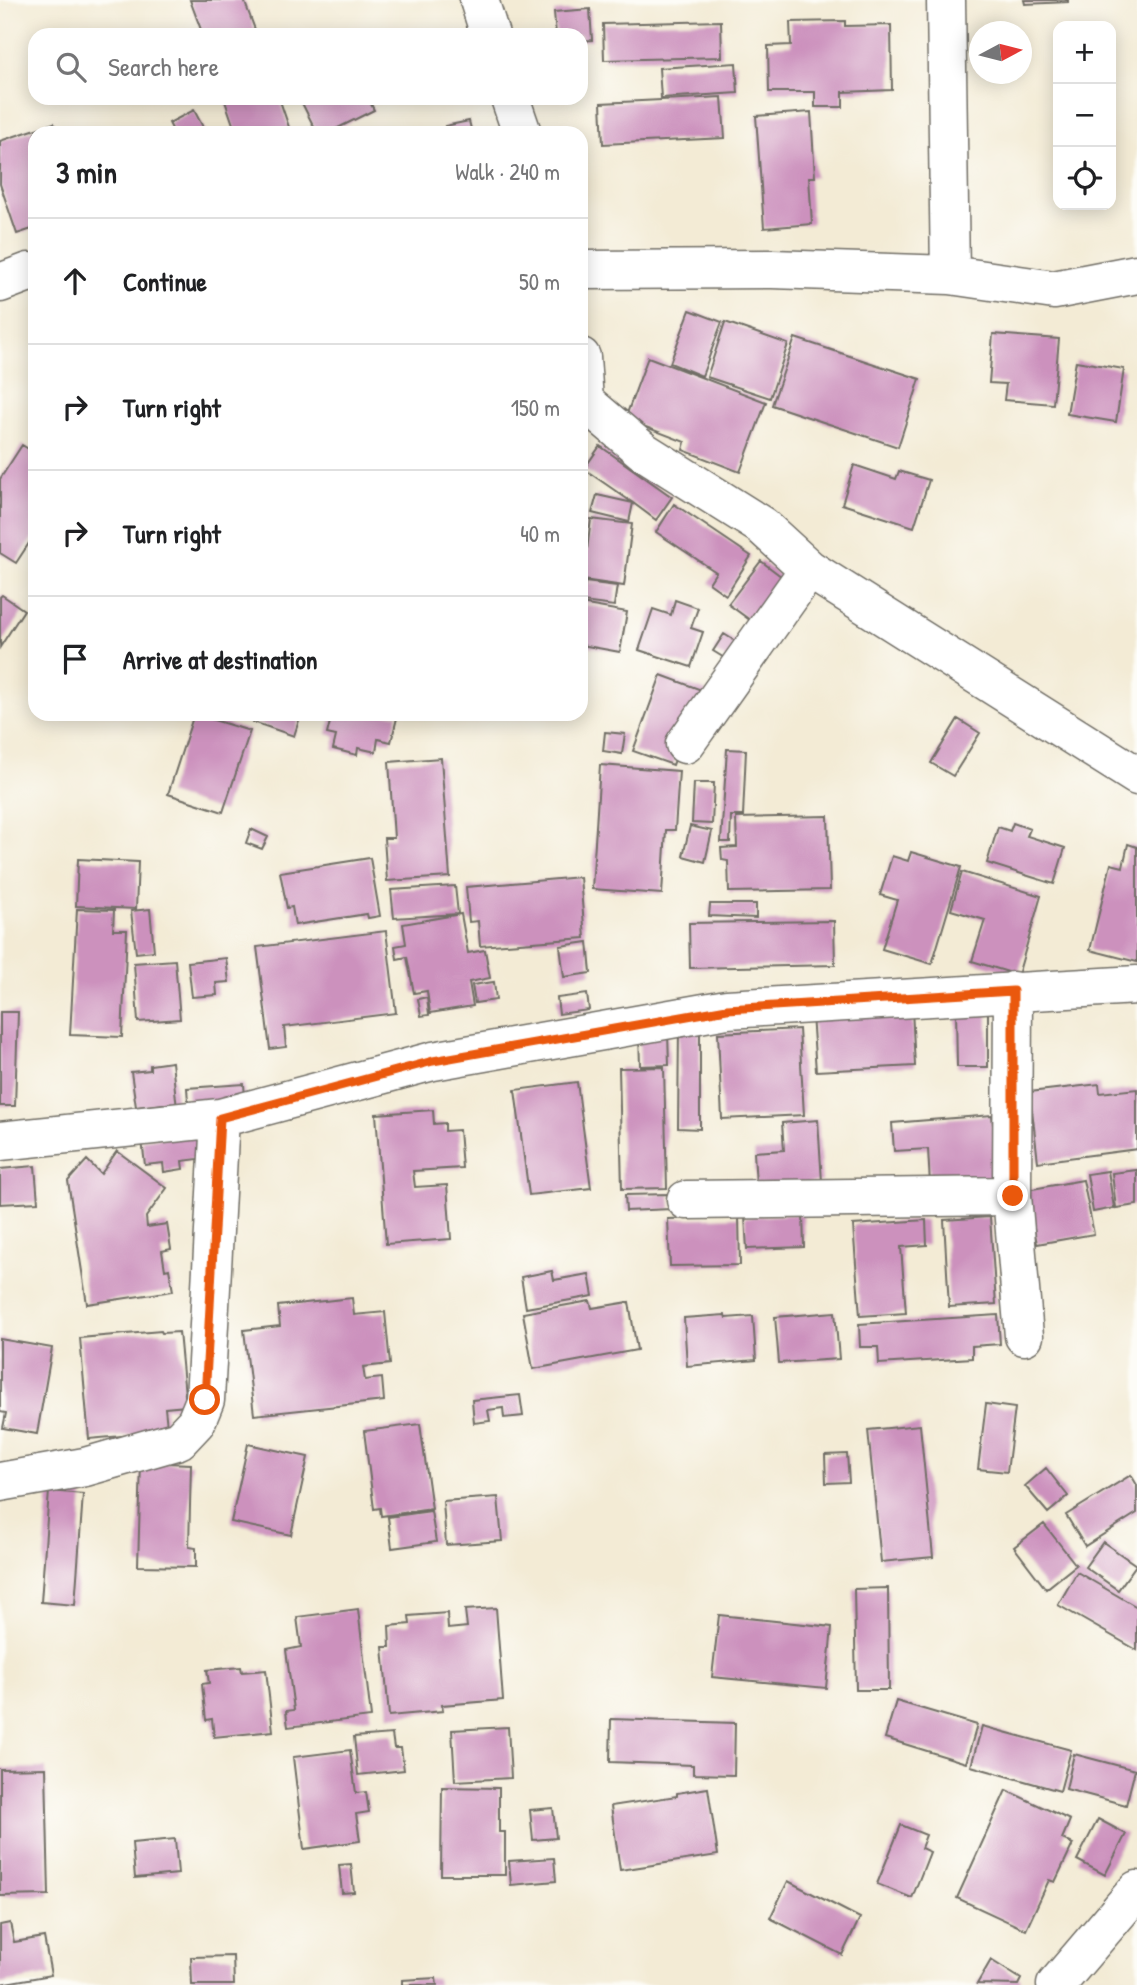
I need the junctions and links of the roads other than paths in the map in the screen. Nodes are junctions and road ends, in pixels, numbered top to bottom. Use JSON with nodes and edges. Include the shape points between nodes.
{"nodes":[{"id":1,"x":479,"y":0,"type":"edge"},
{"id":2,"x":946,"y":0,"type":"edge"},
{"id":3,"x":488,"y":28,"type":"edge"},
{"id":4,"x":512,"y":105,"type":"edge"},
{"id":5,"x":520,"y":126,"type":"edge"},
{"id":6,"x":588,"y":270,"type":"edge"},
{"id":7,"x":28,"y":272,"type":"edge"},
{"id":8,"x":1137,"y":274,"type":"edge"},
{"id":9,"x":950,"y":275,"type":"junction"},
{"id":10,"x":0,"y":283,"type":"edge"},
{"id":11,"x":588,"y":406,"type":"edge"},
{"id":12,"x":808,"y":569,"type":"junction"},
{"id":13,"x":685,"y":744,"type":"dead end"},
{"id":14,"x":1137,"y":776,"type":"edge"},
{"id":15,"x":1137,"y":985,"type":"edge"},
{"id":16,"x":1013,"y":991,"type":"junction"},
{"id":17,"x":220,"y":1118,"type":"junction"},
{"id":18,"x":0,"y":1141,"type":"edge"},
{"id":19,"x":1013,"y":1196,"type":"junction"},
{"id":20,"x":686,"y":1200,"type":"dead end"},
{"id":21,"x":1024,"y":1336,"type":"dead end"},
{"id":22,"x":0,"y":1482,"type":"edge"},
{"id":23,"x":1137,"y":1890,"type":"edge"},
{"id":24,"x":1056,"y":1985,"type":"edge"}],
"edges":[{"from":1,"to":3,"type":"street"},
{"from":2,"to":9,"type":"street"},
{"from":4,"to":5,"type":"street"},
{"from":6,"to":9,"type":"street","via":[[772,269]]},
{"from":7,"to":10,"type":"street"},
{"from":8,"to":9,"type":"street","via":[[1054,290]]},
{"from":11,"to":12,"type":"street","via":[[643,450],[762,526]]},
{"from":12,"to":13,"type":"street"},
{"from":12,"to":14,"type":"street"},
{"from":15,"to":16,"type":"street"},
{"from":16,"to":17,"type":"street","via":[[727,1009],[433,1061]]},
{"from":16,"to":19,"type":"street"},
{"from":17,"to":18,"type":"street"},
{"from":17,"to":22,"type":"street","via":[[205,1400],[196,1422],[179,1440],[85,1467]]},
{"from":19,"to":20,"type":"street"},
{"from":19,"to":21,"type":"street"},
{"from":23,"to":24,"type":"street"}]}
